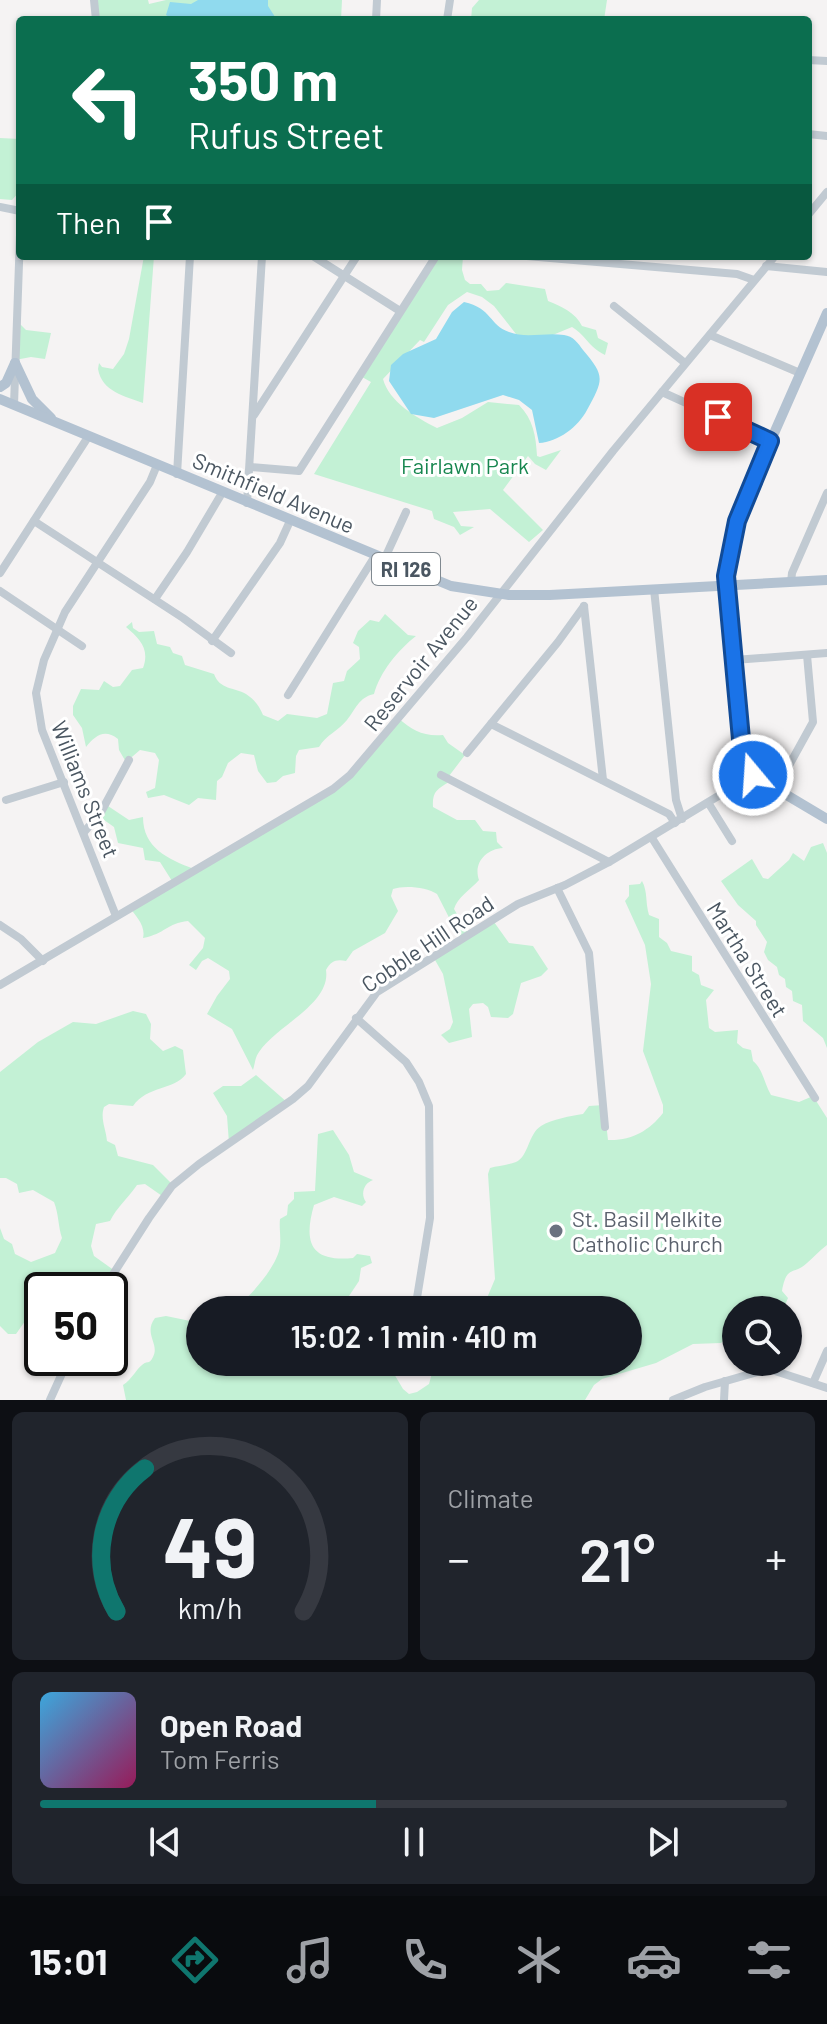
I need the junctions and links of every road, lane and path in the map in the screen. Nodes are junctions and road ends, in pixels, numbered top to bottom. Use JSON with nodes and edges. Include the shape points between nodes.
{"nodes":[{"id":1,"x":827,"y":192,"type":"edge"},
{"id":2,"x":812,"y":209,"type":"edge"},
{"id":3,"x":19,"y":260,"type":"edge"},
{"id":4,"x":190,"y":260,"type":"edge"},
{"id":5,"x":262,"y":260,"type":"edge"},
{"id":6,"x":319,"y":260,"type":"edge"},
{"id":7,"x":355,"y":260,"type":"edge"},
{"id":8,"x":433,"y":260,"type":"edge"},
{"id":9,"x":577,"y":260,"type":"edge"},
{"id":10,"x":771,"y":260,"type":"edge"},
{"id":11,"x":766,"y":266,"type":"junction"},
{"id":12,"x":827,"y":272,"type":"edge"},
{"id":13,"x":345,"y":276,"type":"junction"},
{"id":14,"x":754,"y":280,"type":"junction"},
{"id":15,"x":614,"y":306,"type":"dead end"},
{"id":16,"x":400,"y":311,"type":"junction"},
{"id":17,"x":827,"y":313,"type":"edge"},
{"id":18,"x":710,"y":335,"type":"junction"},
{"id":19,"x":15,"y":363,"type":"junction"},
{"id":20,"x":685,"y":363,"type":"junction"},
{"id":21,"x":800,"y":373,"type":"junction"},
{"id":22,"x":0,"y":387,"type":"edge"},
{"id":23,"x":662,"y":392,"type":"junction"},
{"id":24,"x":0,"y":399,"type":"edge"},
{"id":25,"x":14,"y":405,"type":"junction"},
{"id":26,"x":254,"y":415,"type":"junction"},
{"id":27,"x":58,"y":424,"type":"junction"},
{"id":28,"x":88,"y":437,"type":"junction"},
{"id":29,"x":770,"y":441,"type":"junction"},
{"id":30,"x":157,"y":465,"type":"junction"},
{"id":31,"x":251,"y":467,"type":"junction"},
{"id":32,"x":177,"y":474,"type":"junction"},
{"id":33,"x":222,"y":493,"type":"junction"},
{"id":34,"x":827,"y":493,"type":"edge"},
{"id":35,"x":247,"y":503,"type":"junction"},
{"id":36,"x":406,"y":512,"type":"dead end"},
{"id":37,"x":34,"y":521,"type":"junction"},
{"id":38,"x":290,"y":521,"type":"junction"},
{"id":39,"x":379,"y":558,"type":"junction"},
{"id":40,"x":97,"y":561,"type":"junction"},
{"id":41,"x":0,"y":573,"type":"edge"},
{"id":42,"x":827,"y":580,"type":"edge"},
{"id":43,"x":791,"y":582,"type":"junction"},
{"id":44,"x":727,"y":584,"type":"junction"},
{"id":45,"x":654,"y":589,"type":"junction"},
{"id":46,"x":0,"y":591,"type":"edge"},
{"id":47,"x":500,"y":594,"type":"junction"},
{"id":48,"x":583,"y":594,"type":"junction"},
{"id":49,"x":155,"y":599,"type":"junction"},
{"id":50,"x":584,"y":606,"type":"junction"},
{"id":51,"x":57,"y":628,"type":"junction"},
{"id":52,"x":212,"y":641,"type":"junction"},
{"id":53,"x":82,"y":646,"type":"dead end"},
{"id":54,"x":231,"y":653,"type":"dead end"},
{"id":55,"x":827,"y":653,"type":"edge"},
{"id":56,"x":807,"y":655,"type":"junction"},
{"id":57,"x":734,"y":660,"type":"junction"},
{"id":58,"x":288,"y":695,"type":"dead end"},
{"id":59,"x":491,"y":724,"type":"junction"},
{"id":60,"x":467,"y":753,"type":"dead end"},
{"id":61,"x":129,"y":760,"type":"dead end"},
{"id":62,"x":441,"y":775,"type":"dead end"},
{"id":63,"x":753,"y":775,"type":"junction"},
{"id":64,"x":603,"y":780,"type":"junction"},
{"id":65,"x":64,"y":782,"type":"junction"},
{"id":66,"x":776,"y":789,"type":"junction"},
{"id":67,"x":6,"y":800,"type":"dead end"},
{"id":68,"x":709,"y":804,"type":"junction"},
{"id":69,"x":678,"y":818,"type":"junction"},
{"id":70,"x":827,"y":819,"type":"edge"},
{"id":71,"x":84,"y":832,"type":"junction"},
{"id":72,"x":648,"y":840,"type":"junction"},
{"id":73,"x":732,"y":841,"type":"dead end"},
{"id":74,"x":609,"y":862,"type":"junction"},
{"id":75,"x":557,"y":888,"type":"junction"},
{"id":76,"x":116,"y":916,"type":"junction"},
{"id":77,"x":0,"y":925,"type":"edge"},
{"id":78,"x":43,"y":961,"type":"junction"},
{"id":79,"x":0,"y":985,"type":"edge"},
{"id":80,"x":356,"y":1018,"type":"junction"},
{"id":81,"x":815,"y":1098,"type":"dead end"},
{"id":82,"x":605,"y":1127,"type":"dead end"},
{"id":83,"x":114,"y":1272,"type":"edge"},
{"id":84,"x":417,"y":1296,"type":"edge"},
{"id":85,"x":827,"y":1351,"type":"edge"},
{"id":86,"x":61,"y":1376,"type":"edge"},
{"id":87,"x":725,"y":1381,"type":"junction"},
{"id":88,"x":813,"y":1383,"type":"junction"},
{"id":89,"x":827,"y":1388,"type":"edge"},
{"id":90,"x":50,"y":1400,"type":"edge"},
{"id":91,"x":673,"y":1400,"type":"edge"},
{"id":92,"x":724,"y":1400,"type":"edge"}],
"edges":[{"from":1,"to":2,"type":"street"},
{"from":3,"to":19,"type":"street"},
{"from":4,"to":32,"type":"street"},
{"from":5,"to":26,"type":"street"},
{"from":6,"to":13,"type":"street"},
{"from":7,"to":13,"type":"street"},
{"from":8,"to":16,"type":"street"},
{"from":9,"to":14,"type":"street","via":[[737,274]]},
{"from":10,"to":11,"type":"street","name":"Reservoir Avenue"},
{"from":11,"to":12,"type":"street"},
{"from":11,"to":14,"type":"street","name":"Reservoir Avenue"},
{"from":13,"to":16,"type":"street"},
{"from":13,"to":26,"type":"street"},
{"from":14,"to":18,"type":"street","name":"Reservoir Avenue"},
{"from":15,"to":20,"type":"street"},
{"from":16,"to":31,"type":"street","via":[[299,471]]},
{"from":17,"to":21,"type":"main road"},
{"from":18,"to":20,"type":"street","name":"Reservoir Avenue"},
{"from":18,"to":21,"type":"street"},
{"from":19,"to":22,"type":"main road"},
{"from":19,"to":25,"type":"street"},
{"from":19,"to":27,"type":"main road","via":[[32,399]]},
{"from":20,"to":23,"type":"street","name":"Reservoir Avenue"},
{"from":21,"to":29,"type":"main road"},
{"from":23,"to":29,"type":"street"},
{"from":23,"to":47,"type":"street","name":"Reservoir Avenue"},
{"from":24,"to":25,"type":"main road","name":"Smithfield Avenue","number":"RI 126"},
{"from":25,"to":27,"type":"main road","name":"Smithfield Avenue","number":"RI 126"},
{"from":26,"to":31,"type":"street"},
{"from":27,"to":28,"type":"main road","name":"Smithfield Avenue","number":"RI 126"},
{"from":28,"to":30,"type":"main road","name":"Smithfield Avenue","number":"RI 126"},
{"from":28,"to":37,"type":"street"},
{"from":29,"to":44,"type":"main road","via":[[734,530]]},
{"from":30,"to":32,"type":"main road","name":"Smithfield Avenue","number":"RI 126"},
{"from":30,"to":40,"type":"street","name":"Williams Street"},
{"from":31,"to":35,"type":"street"},
{"from":32,"to":33,"type":"main road","name":"Smithfield Avenue","number":"RI 126"},
{"from":33,"to":35,"type":"main road","name":"Smithfield Avenue","number":"RI 126"},
{"from":33,"to":49,"type":"street"},
{"from":34,"to":43,"type":"street"},
{"from":35,"to":38,"type":"main road","name":"Smithfield Avenue","number":"RI 126"},
{"from":36,"to":39,"type":"street"},
{"from":37,"to":40,"type":"street"},
{"from":37,"to":41,"type":"street"},
{"from":38,"to":39,"type":"main road","name":"Smithfield Avenue","number":"RI 126"},
{"from":38,"to":52,"type":"street"},
{"from":39,"to":47,"type":"main road","name":"Smithfield Avenue","number":"RI 126","via":[[451,586]]},
{"from":39,"to":58,"type":"street"},
{"from":40,"to":49,"type":"street"},
{"from":40,"to":51,"type":"street","name":"Williams Street"},
{"from":42,"to":43,"type":"main road","name":"Smithfield Avenue","number":"RI 126"},
{"from":43,"to":44,"type":"main road","name":"Smithfield Avenue","number":"RI 126"},
{"from":44,"to":45,"type":"main road","name":"Smithfield Avenue","number":"RI 126"},
{"from":44,"to":57,"type":"main road"},
{"from":45,"to":48,"type":"main road","name":"Smithfield Avenue","number":"RI 126"},
{"from":45,"to":69,"type":"street"},
{"from":46,"to":51,"type":"street"},
{"from":47,"to":48,"type":"main road","name":"Smithfield Avenue","number":"RI 126"},
{"from":47,"to":76,"type":"street","name":"Reservoir Avenue","via":[[362,764],[339,785]]},
{"from":48,"to":50,"type":"street"},
{"from":49,"to":52,"type":"street"},
{"from":50,"to":59,"type":"street"},
{"from":50,"to":64,"type":"street"},
{"from":51,"to":53,"type":"street"},
{"from":51,"to":65,"type":"street","name":"Williams Street","via":[[36,693],[42,730]]},
{"from":52,"to":54,"type":"street"},
{"from":55,"to":56,"type":"street"},
{"from":56,"to":57,"type":"street"},
{"from":56,"to":66,"type":"street","via":[[813,722]]},
{"from":57,"to":63,"type":"main road","via":[[741,739]]},
{"from":59,"to":60,"type":"street"},
{"from":59,"to":64,"type":"street"},
{"from":61,"to":71,"type":"street","via":[[100,814]]},
{"from":62,"to":74,"type":"street"},
{"from":63,"to":66,"type":"main road"},
{"from":63,"to":68,"type":"street","name":"Cobble Hill Road"},
{"from":64,"to":69,"type":"street"},
{"from":65,"to":67,"type":"street"},
{"from":65,"to":71,"type":"street","name":"Williams Street"},
{"from":66,"to":70,"type":"main road"},
{"from":68,"to":69,"type":"street","name":"Cobble Hill Road"},
{"from":68,"to":73,"type":"street"},
{"from":69,"to":72,"type":"street","name":"Cobble Hill Road"},
{"from":71,"to":76,"type":"street","name":"Williams Street"},
{"from":72,"to":74,"type":"street","name":"Cobble Hill Road"},
{"from":72,"to":81,"type":"street","name":"Martha Street"},
{"from":74,"to":75,"type":"street","name":"Cobble Hill Road"},
{"from":75,"to":80,"type":"street","name":"Cobble Hill Road","via":[[518,904],[388,985]]},
{"from":75,"to":82,"type":"street","via":[[591,962]]},
{"from":76,"to":78,"type":"street","name":"Reservoir Avenue"},
{"from":77,"to":78,"type":"street"},
{"from":78,"to":79,"type":"street","name":"Reservoir Avenue"},
{"from":80,"to":83,"type":"street","name":"Cobble Hill Road","via":[[308,1086],[172,1186]]},
{"from":80,"to":84,"type":"street","via":[[406,1062],[425,1094],[430,1116],[428,1235]]},
{"from":85,"to":88,"type":"street"},
{"from":86,"to":90,"type":"street"},
{"from":87,"to":88,"type":"street","via":[[772,1370]]},
{"from":87,"to":91,"type":"street"},
{"from":87,"to":92,"type":"street"},
{"from":88,"to":89,"type":"street"}]}
